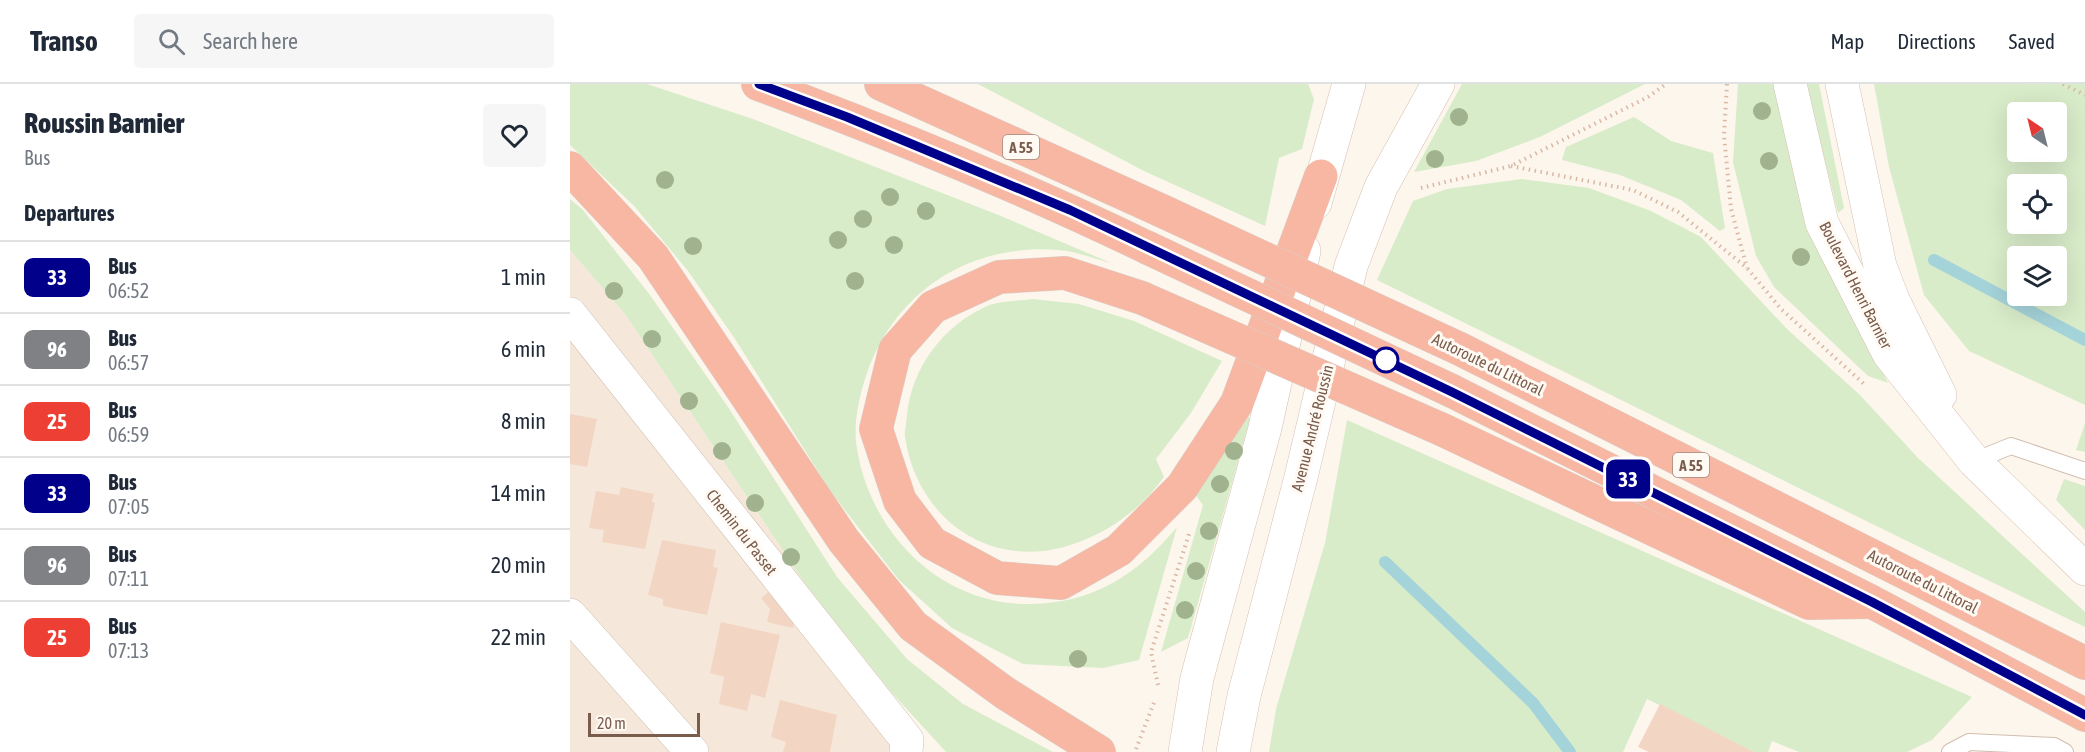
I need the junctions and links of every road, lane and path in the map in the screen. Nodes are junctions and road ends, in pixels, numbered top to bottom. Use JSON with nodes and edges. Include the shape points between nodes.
{"nodes":[{"id":1,"x":758,"y":84,"type":"edge"},
{"id":2,"x":881,"y":84,"type":"edge"},
{"id":3,"x":1349,"y":84,"type":"edge"},
{"id":4,"x":1438,"y":84,"type":"edge"},
{"id":5,"x":1666,"y":84,"type":"edge"},
{"id":6,"x":1727,"y":84,"type":"edge"},
{"id":7,"x":1790,"y":84,"type":"edge"},
{"id":8,"x":1842,"y":84,"type":"edge"},
{"id":9,"x":2063,"y":84,"type":"edge"},
{"id":10,"x":2085,"y":95,"type":"edge"},
{"id":11,"x":1511,"y":166,"type":"junction"},
{"id":12,"x":570,"y":168,"type":"edge"},
{"id":13,"x":1321,"y":176,"type":"junction"},
{"id":14,"x":1420,"y":188,"type":"dead end"},
{"id":15,"x":1747,"y":268,"type":"junction"},
{"id":16,"x":570,"y":314,"type":"edge"},
{"id":17,"x":1872,"y":391,"type":"dead end"},
{"id":18,"x":1974,"y":461,"type":"junction"},
{"id":19,"x":2085,"y":471,"type":"edge"},
{"id":20,"x":1182,"y":487,"type":"junction"},
{"id":21,"x":2085,"y":569,"type":"edge"},
{"id":22,"x":1885,"y":609,"type":"junction"},
{"id":23,"x":570,"y":615,"type":"edge"},
{"id":24,"x":2085,"y":663,"type":"edge"},
{"id":25,"x":2085,"y":715,"type":"edge"},
{"id":26,"x":692,"y":752,"type":"edge"},
{"id":27,"x":906,"y":752,"type":"edge"},
{"id":28,"x":1099,"y":752,"type":"edge"},
{"id":29,"x":1135,"y":752,"type":"edge"},
{"id":30,"x":1185,"y":752,"type":"edge"},
{"id":31,"x":1233,"y":752,"type":"edge"},
{"id":32,"x":1950,"y":752,"type":"edge"},
{"id":33,"x":2065,"y":752,"type":"edge"}],
"edges":[{"from":1,"to":22,"type":"highway","number":"A 55","bridge":true,"via":[[1070,210],[1452,392]]},
{"from":2,"to":24,"type":"highway","name":"Autoroute du Littoral","number":"A 55","bridge":true,"via":[[1460,349]]},
{"from":3,"to":13,"type":"main road"},
{"from":4,"to":31,"type":"main road","name":"Avenue André Roussin","via":[[1381,187],[1351,266]]},
{"from":5,"to":11,"type":"path","via":[[1648,97]]},
{"from":6,"to":15,"type":"path","via":[[1724,135],[1731,209]]},
{"from":7,"to":18,"type":"main road","name":"Boulevard Henri Barnier","via":[[1822,223],[1889,354]]},
{"from":8,"to":18,"type":"main road","name":"Boulevard Henri Barnier","via":[[1880,266],[1893,300]]},
{"from":9,"to":10,"type":"path"},
{"from":11,"to":14,"type":"path"},
{"from":11,"to":15,"type":"path","via":[[1633,190],[1678,212]]},
{"from":12,"to":28,"type":"highway","via":[[653,256],[844,541],[913,626],[1005,693]]},
{"from":13,"to":20,"type":"highway","via":[[1237,403]]},
{"from":13,"to":30,"type":"main road","via":[[1265,428],[1197,678]]},
{"from":15,"to":17,"type":"path","via":[[1781,309]]},
{"from":16,"to":27,"type":"main road","name":"Chemin du Passet","via":[[907,740]]},
{"from":18,"to":19,"type":"lane","via":[[2011,446]]},
{"from":18,"to":21,"type":"main road","name":"Boulevard Henri Barnier"},
{"from":20,"to":22,"type":"highway","bridge":true,"via":[[1119,550],[1060,583],[997,578],[932,543],[900,501],[876,429],[895,350],[933,307],[999,277],[1065,273],[1142,298],[1302,366],[1809,603]]},
{"from":20,"to":29,"type":"path","via":[[1197,511],[1151,652],[1159,690]]},
{"from":22,"to":25,"type":"highway","number":"A 55"},
{"from":23,"to":26,"type":"main road"},
{"from":32,"to":33,"type":"lane","via":[[1968,742],[2054,747]]}]}
